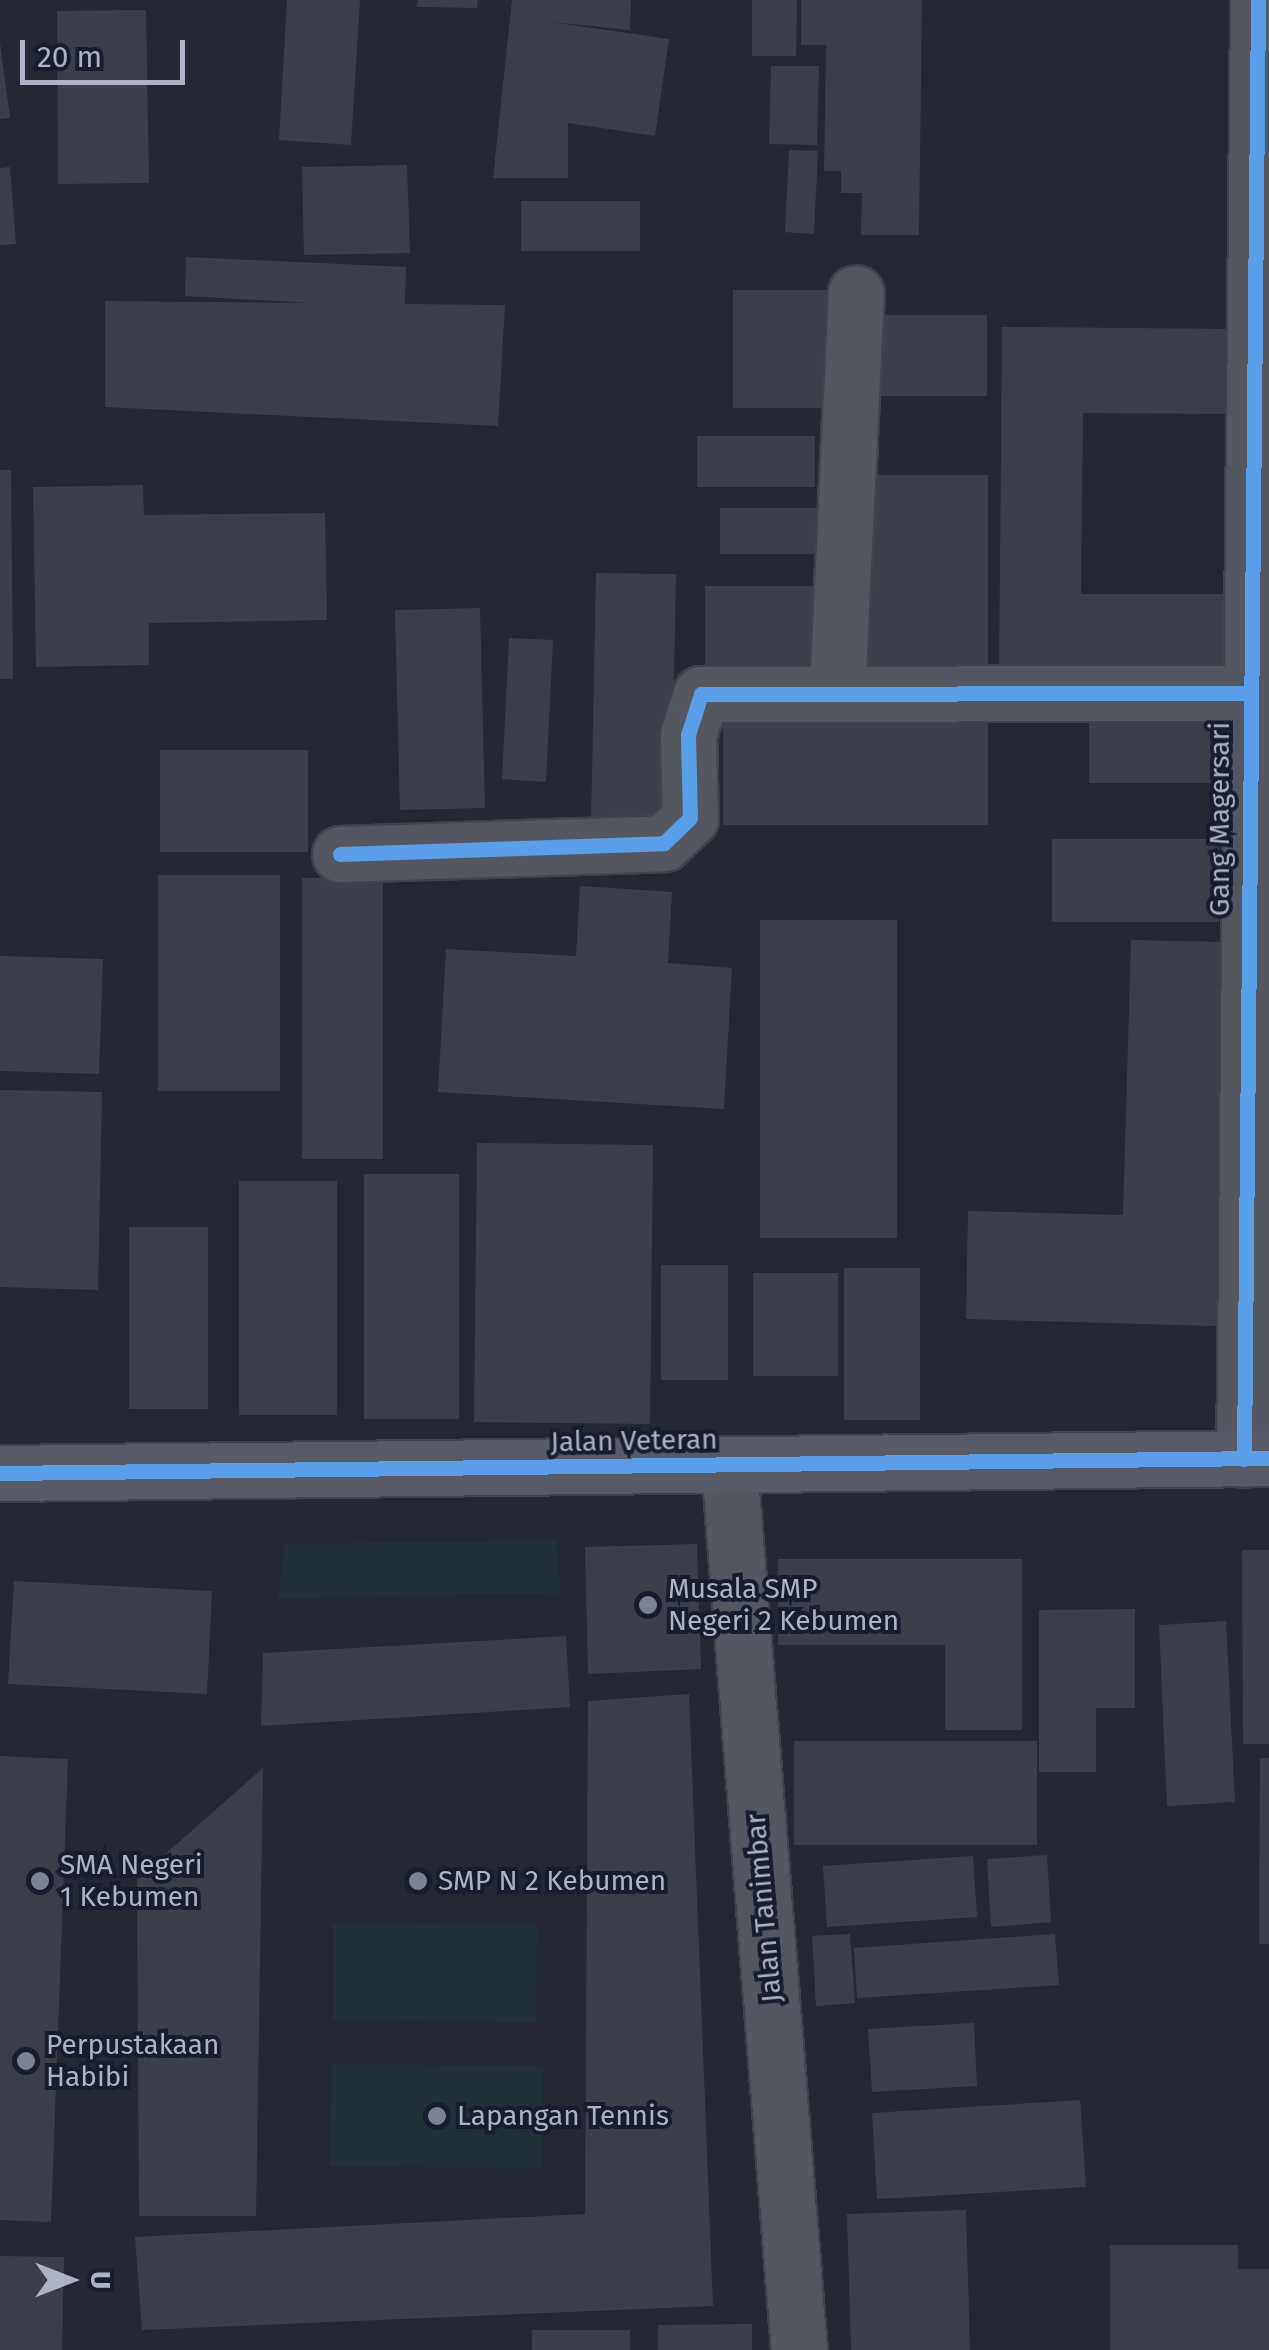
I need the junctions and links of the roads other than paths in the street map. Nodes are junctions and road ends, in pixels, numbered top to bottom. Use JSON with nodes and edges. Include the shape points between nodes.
{"nodes":[{"id":1,"x":1258,"y":0,"type":"edge"},
{"id":2,"x":856,"y":293,"type":"dead end"},
{"id":3,"x":837,"y":692,"type":"junction"},
{"id":4,"x":1245,"y":692,"type":"junction"},
{"id":5,"x":340,"y":854,"type":"dead end"},
{"id":6,"x":1257,"y":1459,"type":"edge"},
{"id":7,"x":729,"y":1465,"type":"junction"},
{"id":8,"x":0,"y":1473,"type":"edge"},
{"id":9,"x":799,"y":2350,"type":"edge"}],
"edges":[{"from":1,"to":4,"type":"street","name":"Gang Magersari"},
{"from":2,"to":3,"type":"street"},
{"from":3,"to":4,"type":"street"},
{"from":3,"to":5,"type":"street","via":[[702,694],[688,735],[690,818],[664,844]]},
{"from":4,"to":6,"type":"street","name":"Gang Magersari"},
{"from":6,"to":7,"type":"street","name":"Jalan Veteran"},
{"from":7,"to":8,"type":"street","name":"Jalan Veteran"},
{"from":7,"to":9,"type":"street","name":"Jalan Tanimbar"}]}
